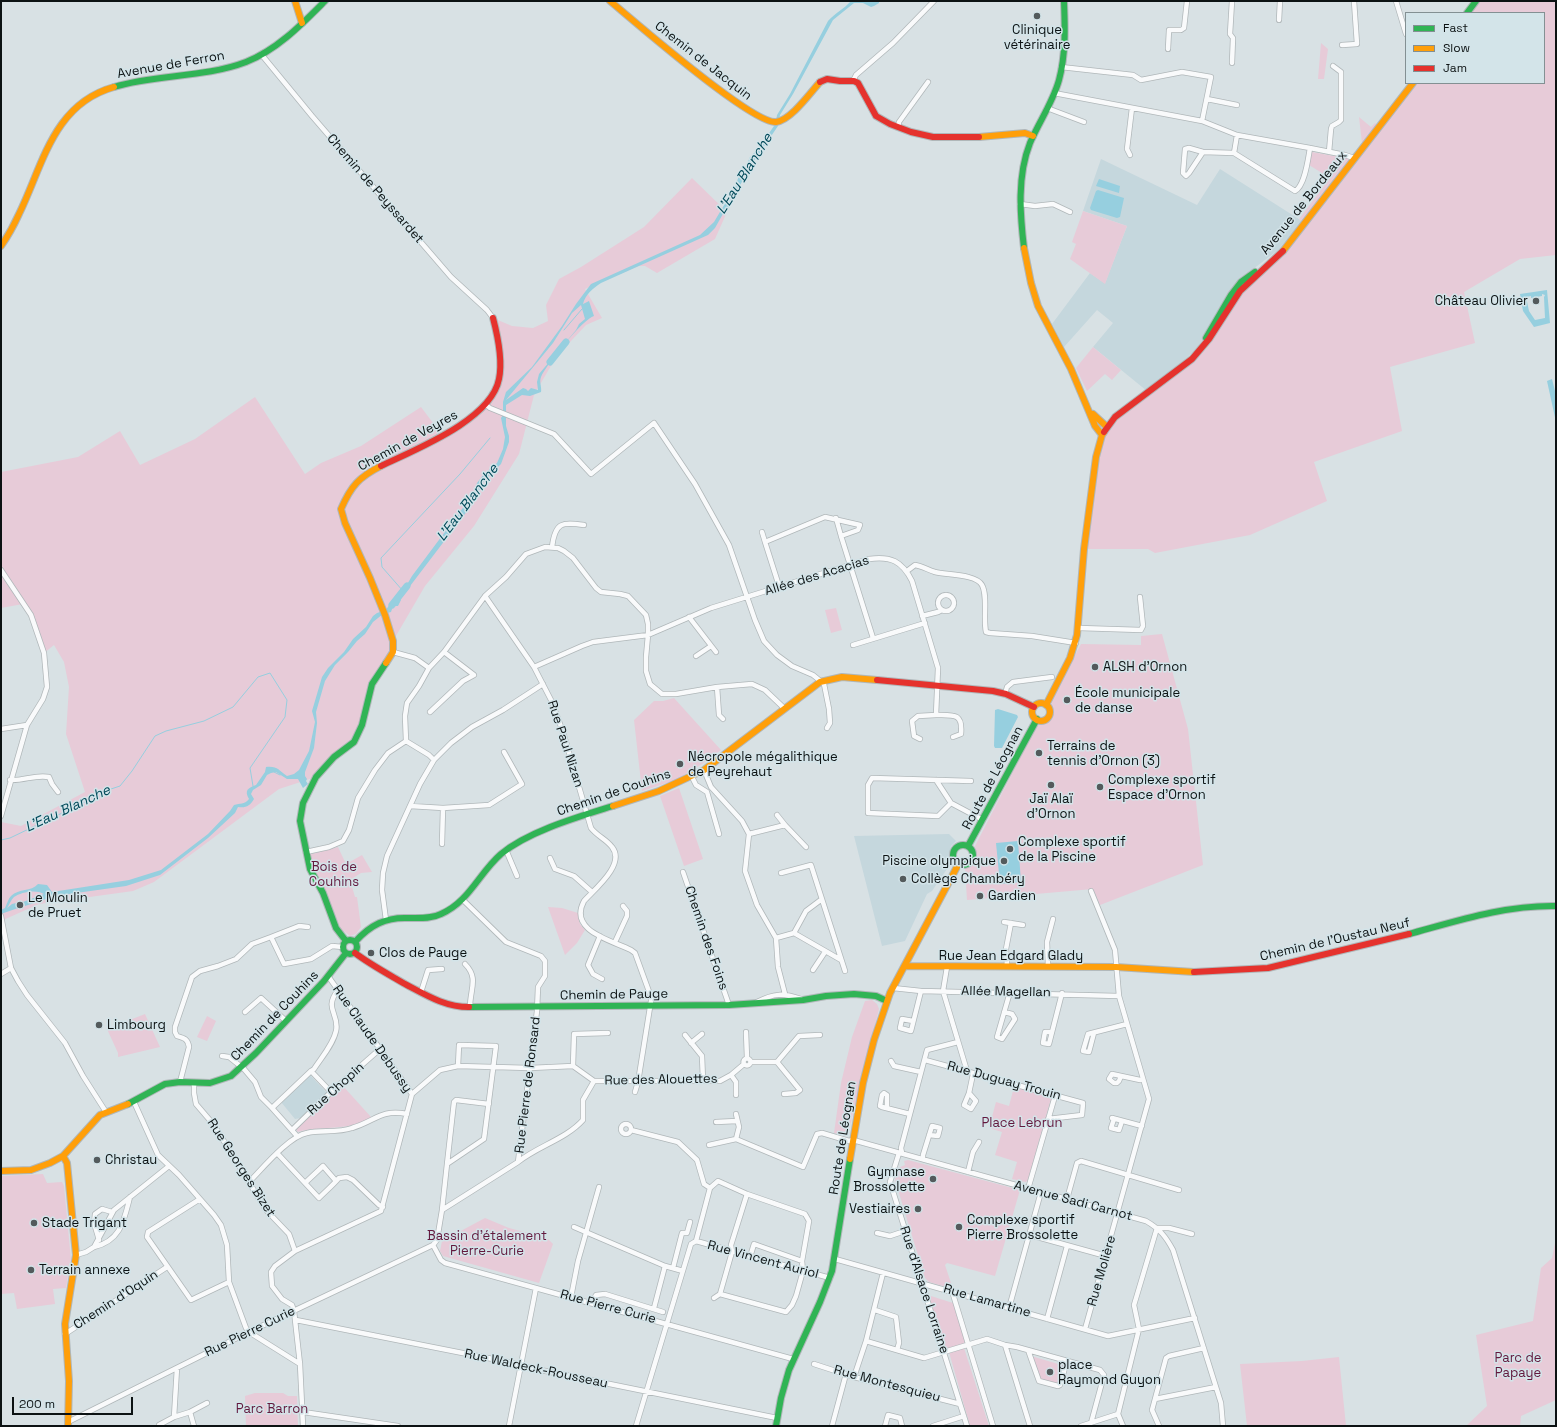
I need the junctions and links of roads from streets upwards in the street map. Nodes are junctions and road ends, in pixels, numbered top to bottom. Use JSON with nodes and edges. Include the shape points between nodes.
{"nodes":[{"id":1,"x":295,"y":1,"type":"edge"},
{"id":2,"x":325,"y":1,"type":"edge"},
{"id":3,"x":610,"y":1,"type":"edge"},
{"id":4,"x":934,"y":1,"type":"edge"},
{"id":5,"x":1064,"y":1,"type":"edge"},
{"id":6,"x":1187,"y":1,"type":"edge"},
{"id":7,"x":1232,"y":1,"type":"edge"},
{"id":8,"x":1280,"y":1,"type":"edge"},
{"id":9,"x":1354,"y":1,"type":"edge"},
{"id":10,"x":1396,"y":1,"type":"edge"},
{"id":11,"x":1476,"y":1,"type":"edge"},
{"id":12,"x":1468,"y":12,"type":"edge"},
{"id":13,"x":1279,"y":20,"type":"dead end"},
{"id":14,"x":302,"y":23,"type":"junction"},
{"id":15,"x":1405,"y":31,"type":"edge"},
{"id":16,"x":1342,"y":45,"type":"dead end"},
{"id":17,"x":1168,"y":48,"type":"dead end"},
{"id":18,"x":261,"y":54,"type":"junction"},
{"id":19,"x":1232,"y":63,"type":"dead end"},
{"id":20,"x":1333,"y":66,"type":"dead end"},
{"id":21,"x":1061,"y":67,"type":"junction"},
{"id":22,"x":853,"y":81,"type":"junction"},
{"id":23,"x":928,"y":82,"type":"dead end"},
{"id":24,"x":1412,"y":84,"type":"edge"},
{"id":25,"x":1054,"y":93,"type":"junction"},
{"id":26,"x":1207,"y":99,"type":"junction"},
{"id":27,"x":1237,"y":105,"type":"dead end"},
{"id":28,"x":1047,"y":108,"type":"junction"},
{"id":29,"x":1132,"y":108,"type":"junction"},
{"id":30,"x":1084,"y":122,"type":"dead end"},
{"id":31,"x":1202,"y":122,"type":"junction"},
{"id":32,"x":898,"y":127,"type":"junction"},
{"id":33,"x":1237,"y":135,"type":"junction"},
{"id":34,"x":1033,"y":136,"type":"junction"},
{"id":35,"x":1310,"y":148,"type":"junction"},
{"id":36,"x":1203,"y":152,"type":"junction"},
{"id":37,"x":1329,"y":152,"type":"junction"},
{"id":38,"x":1234,"y":153,"type":"junction"},
{"id":39,"x":1130,"y":155,"type":"dead end"},
{"id":40,"x":1354,"y":158,"type":"junction"},
{"id":41,"x":1020,"y":204,"type":"junction"},
{"id":42,"x":1070,"y":212,"type":"dead end"},
{"id":43,"x":1287,"y":244,"type":"junction"},
{"id":44,"x":1,"y":246,"type":"edge"},
{"id":45,"x":493,"y":318,"type":"joint"},
{"id":46,"x":1181,"y":368,"type":"junction"},
{"id":47,"x":486,"y":405,"type":"junction"},
{"id":48,"x":1092,"y":414,"type":"junction"},
{"id":49,"x":1107,"y":427,"type":"junction"},
{"id":50,"x":1102,"y":435,"type":"junction"},
{"id":51,"x":836,"y":518,"type":"junction"},
{"id":52,"x":584,"y":525,"type":"dead end"},
{"id":53,"x":762,"y":532,"type":"dead end"},
{"id":54,"x":841,"y":536,"type":"junction"},
{"id":55,"x":765,"y":542,"type":"junction"},
{"id":56,"x":552,"y":547,"type":"junction"},
{"id":57,"x":850,"y":565,"type":"junction"},
{"id":58,"x":1,"y":570,"type":"edge"},
{"id":59,"x":907,"y":571,"type":"junction"},
{"id":60,"x":779,"y":586,"type":"junction"},
{"id":61,"x":485,"y":596,"type":"junction"},
{"id":62,"x":747,"y":597,"type":"junction"},
{"id":63,"x":1140,"y":597,"type":"dead end"},
{"id":64,"x":942,"y":610,"type":"dead end"},
{"id":65,"x":922,"y":616,"type":"junction"},
{"id":66,"x":689,"y":617,"type":"junction"},
{"id":67,"x":924,"y":623,"type":"junction"},
{"id":68,"x":1079,"y":628,"type":"junction"},
{"id":69,"x":648,"y":635,"type":"junction"},
{"id":70,"x":873,"y":638,"type":"junction"},
{"id":71,"x":1076,"y":642,"type":"junction"},
{"id":72,"x":853,"y":645,"type":"dead end"},
{"id":73,"x":711,"y":646,"type":"junction"},
{"id":74,"x":393,"y":652,"type":"junction"},
{"id":75,"x":444,"y":652,"type":"junction"},
{"id":76,"x":716,"y":652,"type":"dead end"},
{"id":77,"x":696,"y":656,"type":"dead end"},
{"id":78,"x":534,"y":666,"type":"junction"},
{"id":79,"x":429,"y":668,"type":"junction"},
{"id":80,"x":1052,"y":677,"type":"dead end"},
{"id":81,"x":820,"y":682,"type":"junction"},
{"id":82,"x":543,"y":684,"type":"junction"},
{"id":83,"x":937,"y":686,"type":"junction"},
{"id":84,"x":717,"y":687,"type":"junction"},
{"id":85,"x":1005,"y":694,"type":"junction"},
{"id":86,"x":1046,"y":705,"type":"junction"},
{"id":87,"x":1034,"y":707,"type":"junction"},
{"id":88,"x":785,"y":709,"type":"junction"},
{"id":89,"x":430,"y":712,"type":"dead end"},
{"id":90,"x":936,"y":715,"type":"junction"},
{"id":91,"x":722,"y":718,"type":"dead end"},
{"id":92,"x":1037,"y":720,"type":"junction"},
{"id":93,"x":27,"y":725,"type":"junction"},
{"id":94,"x":827,"y":728,"type":"dead end"},
{"id":95,"x":1,"y":729,"type":"edge"},
{"id":96,"x":953,"y":737,"type":"dead end"},
{"id":97,"x":920,"y":739,"type":"dead end"},
{"id":98,"x":406,"y":741,"type":"junction"},
{"id":99,"x":504,"y":752,"type":"dead end"},
{"id":100,"x":434,"y":760,"type":"junction"},
{"id":101,"x":704,"y":770,"type":"junction"},
{"id":102,"x":692,"y":777,"type":"junction"},
{"id":103,"x":10,"y":780,"type":"junction"},
{"id":104,"x":936,"y":780,"type":"junction"},
{"id":105,"x":971,"y":780,"type":"dead end"},
{"id":106,"x":58,"y":792,"type":"dead end"},
{"id":107,"x":951,"y":803,"type":"junction"},
{"id":108,"x":410,"y":806,"type":"junction"},
{"id":109,"x":443,"y":808,"type":"junction"},
{"id":110,"x":587,"y":814,"type":"junction"},
{"id":111,"x":777,"y":815,"type":"dead end"},
{"id":112,"x":1,"y":816,"type":"edge"},
{"id":113,"x":983,"y":820,"type":"junction"},
{"id":114,"x":785,"y":825,"type":"junction"},
{"id":115,"x":719,"y":834,"type":"dead end"},
{"id":116,"x":749,"y":834,"type":"junction"},
{"id":117,"x":442,"y":844,"type":"dead end"},
{"id":118,"x":968,"y":846,"type":"junction"},
{"id":119,"x":806,"y":847,"type":"dead end"},
{"id":120,"x":506,"y":850,"type":"junction"},
{"id":121,"x":306,"y":852,"type":"junction"},
{"id":122,"x":550,"y":858,"type":"dead end"},
{"id":123,"x":959,"y":863,"type":"junction"},
{"id":124,"x":683,"y":872,"type":"dead end"},
{"id":125,"x":781,"y":873,"type":"dead end"},
{"id":126,"x":517,"y":876,"type":"dead end"},
{"id":127,"x":1091,"y":891,"type":"dead end"},
{"id":128,"x":592,"y":892,"type":"junction"},
{"id":129,"x":822,"y":899,"type":"junction"},
{"id":130,"x":463,"y":900,"type":"junction"},
{"id":131,"x":623,"y":906,"type":"dead end"},
{"id":132,"x":1556,"y":906,"type":"edge"},
{"id":133,"x":1,"y":916,"type":"edge"},
{"id":134,"x":1053,"y":919,"type":"dead end"},
{"id":135,"x":386,"y":920,"type":"junction"},
{"id":136,"x":1004,"y":922,"type":"dead end"},
{"id":137,"x":1011,"y":923,"type":"junction"},
{"id":138,"x":1023,"y":925,"type":"dead end"},
{"id":139,"x":308,"y":927,"type":"dead end"},
{"id":140,"x":794,"y":933,"type":"junction"},
{"id":141,"x":600,"y":936,"type":"junction"},
{"id":142,"x":271,"y":937,"type":"junction"},
{"id":143,"x":776,"y":938,"type":"junction"},
{"id":144,"x":355,"y":942,"type":"junction"},
{"id":145,"x":615,"y":942,"type":"junction"},
{"id":146,"x":345,"y":947,"type":"junction"},
{"id":147,"x":825,"y":952,"type":"junction"},
{"id":148,"x":355,"y":953,"type":"junction"},
{"id":149,"x":841,"y":960,"type":"junction"},
{"id":150,"x":465,"y":964,"type":"dead end"},
{"id":151,"x":905,"y":966,"type":"junction"},
{"id":152,"x":1008,"y":966,"type":"junction"},
{"id":153,"x":1048,"y":966,"type":"junction"},
{"id":154,"x":947,"y":967,"type":"junction"},
{"id":155,"x":1116,"y":967,"type":"junction"},
{"id":156,"x":11,"y":968,"type":"junction"},
{"id":157,"x":442,"y":969,"type":"dead end"},
{"id":158,"x":813,"y":970,"type":"dead end"},
{"id":159,"x":845,"y":971,"type":"dead end"},
{"id":160,"x":1,"y":974,"type":"edge"},
{"id":161,"x":328,"y":976,"type":"junction"},
{"id":162,"x":602,"y":979,"type":"dead end"},
{"id":163,"x":893,"y":988,"type":"junction"},
{"id":164,"x":338,"y":990,"type":"junction"},
{"id":165,"x":921,"y":990,"type":"junction"},
{"id":166,"x":943,"y":991,"type":"junction"},
{"id":167,"x":420,"y":992,"type":"junction"},
{"id":168,"x":1010,"y":992,"type":"junction"},
{"id":169,"x":1062,"y":993,"type":"junction"},
{"id":170,"x":785,"y":994,"type":"junction"},
{"id":171,"x":1119,"y":996,"type":"junction"},
{"id":172,"x":803,"y":1000,"type":"junction"},
{"id":173,"x":887,"y":1000,"type":"junction"},
{"id":174,"x":755,"y":1003,"type":"junction"},
{"id":175,"x":651,"y":1004,"type":"junction"},
{"id":176,"x":729,"y":1005,"type":"junction"},
{"id":177,"x":470,"y":1007,"type":"junction"},
{"id":178,"x":538,"y":1007,"type":"junction"},
{"id":179,"x":245,"y":1012,"type":"dead end"},
{"id":180,"x":1004,"y":1012,"type":"junction"},
{"id":181,"x":286,"y":1021,"type":"junction"},
{"id":182,"x":913,"y":1021,"type":"dead end"},
{"id":183,"x":1127,"y":1024,"type":"junction"},
{"id":184,"x":746,"y":1032,"type":"dead end"},
{"id":185,"x":1052,"y":1032,"type":"dead end"},
{"id":186,"x":608,"y":1033,"type":"dead end"},
{"id":187,"x":1094,"y":1033,"type":"dead end"},
{"id":188,"x":702,"y":1034,"type":"dead end"},
{"id":189,"x":820,"y":1034,"type":"dead end"},
{"id":190,"x":685,"y":1035,"type":"dead end"},
{"id":191,"x":958,"y":1042,"type":"junction"},
{"id":192,"x":691,"y":1043,"type":"junction"},
{"id":193,"x":380,"y":1049,"type":"junction"},
{"id":194,"x":222,"y":1056,"type":"dead end"},
{"id":195,"x":747,"y":1058,"type":"junction"},
{"id":196,"x":925,"y":1060,"type":"junction"},
{"id":197,"x":891,"y":1061,"type":"dead end"},
{"id":198,"x":751,"y":1062,"type":"junction"},
{"id":199,"x":777,"y":1062,"type":"junction"},
{"id":200,"x":744,"y":1064,"type":"junction"},
{"id":201,"x":458,"y":1066,"type":"junction"},
{"id":202,"x":573,"y":1066,"type":"junction"},
{"id":203,"x":494,"y":1067,"type":"junction"},
{"id":204,"x":241,"y":1068,"type":"junction"},
{"id":205,"x":530,"y":1068,"type":"junction"},
{"id":206,"x":311,"y":1071,"type":"junction"},
{"id":207,"x":967,"y":1071,"type":"junction"},
{"id":208,"x":921,"y":1072,"type":"junction"},
{"id":209,"x":974,"y":1074,"type":"junction"},
{"id":210,"x":731,"y":1075,"type":"junction"},
{"id":211,"x":1120,"y":1076,"type":"dead end"},
{"id":212,"x":703,"y":1080,"type":"junction"},
{"id":213,"x":1143,"y":1080,"type":"junction"},
{"id":214,"x":594,"y":1081,"type":"junction"},
{"id":215,"x":180,"y":1082,"type":"junction"},
{"id":216,"x":638,"y":1082,"type":"junction"},
{"id":217,"x":194,"y":1083,"type":"junction"},
{"id":218,"x":331,"y":1092,"type":"junction"},
{"id":219,"x":635,"y":1092,"type":"dead end"},
{"id":220,"x":969,"y":1093,"type":"dead end"},
{"id":221,"x":412,"y":1094,"type":"junction"},
{"id":222,"x":784,"y":1094,"type":"dead end"},
{"id":223,"x":736,"y":1095,"type":"dead end"},
{"id":224,"x":1055,"y":1096,"type":"junction"},
{"id":225,"x":134,"y":1102,"type":"junction"},
{"id":226,"x":490,"y":1104,"type":"junction"},
{"id":227,"x":272,"y":1108,"type":"junction"},
{"id":228,"x":886,"y":1108,"type":"dead end"},
{"id":229,"x":106,"y":1112,"type":"junction"},
{"id":230,"x":407,"y":1114,"type":"junction"},
{"id":231,"x":736,"y":1114,"type":"dead end"},
{"id":232,"x":910,"y":1114,"type":"junction"},
{"id":233,"x":1048,"y":1119,"type":"junction"},
{"id":234,"x":737,"y":1121,"type":"junction"},
{"id":235,"x":716,"y":1122,"type":"dead end"},
{"id":236,"x":1122,"y":1122,"type":"junction"},
{"id":237,"x":1142,"y":1126,"type":"junction"},
{"id":238,"x":292,"y":1130,"type":"junction"},
{"id":239,"x":631,"y":1130,"type":"dead end"},
{"id":240,"x":929,"y":1135,"type":"dead end"},
{"id":241,"x":297,"y":1136,"type":"junction"},
{"id":242,"x":736,"y":1139,"type":"junction"},
{"id":243,"x":853,"y":1140,"type":"junction"},
{"id":244,"x":979,"y":1142,"type":"dead end"},
{"id":245,"x":709,"y":1145,"type":"dead end"},
{"id":246,"x":277,"y":1153,"type":"junction"},
{"id":247,"x":900,"y":1153,"type":"junction"},
{"id":248,"x":63,"y":1156,"type":"junction"},
{"id":249,"x":923,"y":1159,"type":"junction"},
{"id":250,"x":518,"y":1162,"type":"junction"},
{"id":251,"x":447,"y":1164,"type":"junction"},
{"id":252,"x":169,"y":1166,"type":"junction"},
{"id":253,"x":1,"y":1171,"type":"edge"},
{"id":254,"x":968,"y":1172,"type":"junction"},
{"id":255,"x":1128,"y":1174,"type":"junction"},
{"id":256,"x":336,"y":1181,"type":"junction"},
{"id":257,"x":250,"y":1182,"type":"junction"},
{"id":258,"x":305,"y":1183,"type":"junction"},
{"id":259,"x":599,"y":1187,"type":"dead end"},
{"id":260,"x":710,"y":1188,"type":"junction"},
{"id":261,"x":1028,"y":1189,"type":"junction"},
{"id":262,"x":1179,"y":1190,"type":"dead end"},
{"id":263,"x":1041,"y":1192,"type":"junction"},
{"id":264,"x":747,"y":1194,"type":"junction"},
{"id":265,"x":130,"y":1197,"type":"junction"},
{"id":266,"x":200,"y":1199,"type":"junction"},
{"id":267,"x":1067,"y":1199,"type":"junction"},
{"id":268,"x":383,"y":1207,"type":"junction"},
{"id":269,"x":442,"y":1210,"type":"junction"},
{"id":270,"x":112,"y":1212,"type":"junction"},
{"id":271,"x":1118,"y":1214,"type":"junction"},
{"id":272,"x":690,"y":1222,"type":"dead end"},
{"id":273,"x":574,"y":1227,"type":"dead end"},
{"id":274,"x":1157,"y":1228,"type":"junction"},
{"id":275,"x":586,"y":1232,"type":"junction"},
{"id":276,"x":905,"y":1232,"type":"junction"},
{"id":277,"x":877,"y":1233,"type":"dead end"},
{"id":278,"x":1192,"y":1234,"type":"dead end"},
{"id":279,"x":1030,"y":1235,"type":"junction"},
{"id":280,"x":99,"y":1240,"type":"junction"},
{"id":281,"x":696,"y":1241,"type":"junction"},
{"id":282,"x":433,"y":1245,"type":"junction"},
{"id":283,"x":1067,"y":1246,"type":"junction"},
{"id":284,"x":94,"y":1247,"type":"junction"},
{"id":285,"x":295,"y":1252,"type":"junction"},
{"id":286,"x":732,"y":1252,"type":"junction"},
{"id":287,"x":76,"y":1255,"type":"junction"},
{"id":288,"x":1106,"y":1256,"type":"junction"},
{"id":289,"x":750,"y":1257,"type":"junction"},
{"id":290,"x":835,"y":1259,"type":"junction"},
{"id":291,"x":802,"y":1261,"type":"junction"},
{"id":292,"x":665,"y":1266,"type":"junction"},
{"id":293,"x":168,"y":1267,"type":"junction"},
{"id":294,"x":673,"y":1268,"type":"junction"},
{"id":295,"x":683,"y":1271,"type":"junction"},
{"id":296,"x":803,"y":1271,"type":"junction"},
{"id":297,"x":883,"y":1274,"type":"junction"},
{"id":298,"x":830,"y":1278,"type":"junction"},
{"id":299,"x":229,"y":1282,"type":"junction"},
{"id":300,"x":923,"y":1283,"type":"junction"},
{"id":301,"x":536,"y":1288,"type":"junction"},
{"id":302,"x":952,"y":1291,"type":"junction"},
{"id":303,"x":720,"y":1294,"type":"junction"},
{"id":304,"x":571,"y":1297,"type":"junction"},
{"id":305,"x":714,"y":1298,"type":"dead end"},
{"id":306,"x":592,"y":1303,"type":"junction"},
{"id":307,"x":654,"y":1308,"type":"junction"},
{"id":308,"x":1009,"y":1308,"type":"junction"},
{"id":309,"x":875,"y":1309,"type":"junction"},
{"id":310,"x":294,"y":1311,"type":"junction"},
{"id":311,"x":663,"y":1312,"type":"dead end"},
{"id":312,"x":1047,"y":1318,"type":"junction"},
{"id":313,"x":1195,"y":1318,"type":"junction"},
{"id":314,"x":296,"y":1320,"type":"junction"},
{"id":315,"x":668,"y":1324,"type":"junction"},
{"id":316,"x":1085,"y":1329,"type":"junction"},
{"id":317,"x":1139,"y":1329,"type":"junction"},
{"id":318,"x":249,"y":1332,"type":"junction"},
{"id":319,"x":65,"y":1334,"type":"junction"},
{"id":320,"x":866,"y":1341,"type":"junction"},
{"id":321,"x":968,"y":1344,"type":"junction"},
{"id":322,"x":1005,"y":1345,"type":"junction"},
{"id":323,"x":1204,"y":1348,"type":"junction"},
{"id":324,"x":897,"y":1350,"type":"junction"},
{"id":325,"x":1028,"y":1350,"type":"junction"},
{"id":326,"x":943,"y":1352,"type":"junction"},
{"id":327,"x":793,"y":1359,"type":"junction"},
{"id":328,"x":1067,"y":1361,"type":"junction"},
{"id":329,"x":300,"y":1364,"type":"junction"},
{"id":330,"x":814,"y":1364,"type":"dead end"},
{"id":331,"x":521,"y":1366,"type":"junction"},
{"id":332,"x":177,"y":1368,"type":"junction"},
{"id":333,"x":846,"y":1374,"type":"junction"},
{"id":334,"x":854,"y":1376,"type":"junction"},
{"id":335,"x":1216,"y":1387,"type":"junction"},
{"id":336,"x":647,"y":1391,"type":"junction"},
{"id":337,"x":1155,"y":1399,"type":"junction"},
{"id":338,"x":207,"y":1403,"type":"dead end"},
{"id":339,"x":960,"y":1404,"type":"junction"},
{"id":340,"x":190,"y":1412,"type":"junction"},
{"id":341,"x":302,"y":1412,"type":"junction"},
{"id":342,"x":1118,"y":1414,"type":"junction"},
{"id":343,"x":964,"y":1416,"type":"junction"},
{"id":344,"x":174,"y":1417,"type":"junction"},
{"id":345,"x":777,"y":1418,"type":"junction"},
{"id":346,"x":1091,"y":1423,"type":"junction"},
{"id":347,"x":68,"y":1424,"type":"edge"},
{"id":348,"x":158,"y":1426,"type":"edge"},
{"id":349,"x":194,"y":1426,"type":"edge"},
{"id":350,"x":303,"y":1426,"type":"edge"},
{"id":351,"x":398,"y":1426,"type":"edge"},
{"id":352,"x":509,"y":1426,"type":"edge"},
{"id":353,"x":636,"y":1426,"type":"edge"},
{"id":354,"x":776,"y":1426,"type":"edge"},
{"id":355,"x":832,"y":1426,"type":"edge"},
{"id":356,"x":885,"y":1426,"type":"edge"},
{"id":357,"x":902,"y":1426,"type":"edge"},
{"id":358,"x":935,"y":1426,"type":"edge"},
{"id":359,"x":967,"y":1426,"type":"edge"},
{"id":360,"x":993,"y":1426,"type":"edge"},
{"id":361,"x":1030,"y":1426,"type":"edge"},
{"id":362,"x":1081,"y":1426,"type":"edge"},
{"id":363,"x":1123,"y":1426,"type":"edge"},
{"id":364,"x":1159,"y":1426,"type":"edge"},
{"id":365,"x":1224,"y":1426,"type":"edge"}],
"edges":[{"from":1,"to":14,"type":"street"},
{"from":2,"to":14,"type":"street","name":"Avenue de Ferron"},
{"from":3,"to":22,"type":"street","name":"Chemin de Jacquin","via":[[725,95],[758,116],[777,121],[788,118],[823,79]]},
{"from":4,"to":22,"type":"street","via":[[893,43],[856,75]]},
{"from":5,"to":21,"type":"street"},
{"from":6,"to":17,"type":"street","via":[[1184,28],[1169,30]]},
{"from":7,"to":19,"type":"street"},
{"from":8,"to":13,"type":"street"},
{"from":9,"to":16,"type":"street","via":[[1357,44]]},
{"from":10,"to":15,"type":"street"},
{"from":11,"to":12,"type":"street"},
{"from":14,"to":18,"type":"street","name":"Avenue de Ferron"},
{"from":18,"to":44,"type":"street","name":"Avenue de Ferron","via":[[226,68],[119,84],[84,102],[71,113],[51,139],[16,222]]},
{"from":18,"to":45,"type":"street","name":"Chemin de Peyssardet","via":[[451,277]]},
{"from":20,"to":37,"type":"street","via":[[1341,72],[1341,120],[1332,126]]},
{"from":21,"to":25,"type":"street"},
{"from":21,"to":26,"type":"street","via":[[1133,75],[1141,80],[1182,72],[1211,77]]},
{"from":22,"to":32,"type":"street","via":[[862,88],[874,115]]},
{"from":23,"to":32,"type":"street"},
{"from":24,"to":40,"type":"street","name":"Avenue de Bordeaux"},
{"from":25,"to":28,"type":"street"},
{"from":25,"to":29,"type":"street"},
{"from":26,"to":27,"type":"street"},
{"from":26,"to":31,"type":"street"},
{"from":28,"to":30,"type":"street"},
{"from":28,"to":34,"type":"street"},
{"from":29,"to":31,"type":"street"},
{"from":29,"to":39,"type":"street","via":[[1127,148]]},
{"from":31,"to":33,"type":"street"},
{"from":32,"to":34,"type":"street","via":[[928,136],[972,137],[1025,133]]},
{"from":33,"to":35,"type":"street"},
{"from":33,"to":38,"type":"street"},
{"from":34,"to":41,"type":"street","via":[[1021,178]]},
{"from":35,"to":37,"type":"street"},
{"from":35,"to":38,"type":"street","via":[[1302,182],[1295,191]]},
{"from":36,"to":36,"type":"street","via":[[1185,149],[1183,173],[1186,176]]},
{"from":36,"to":38,"type":"street"},
{"from":37,"to":40,"type":"street"},
{"from":40,"to":43,"type":"street","name":"Avenue de Bordeaux"},
{"from":41,"to":42,"type":"street","via":[[1053,204]]},
{"from":41,"to":48,"type":"street","via":[[1033,294],[1074,372]]},
{"from":43,"to":46,"type":"street","name":"Avenue de Bordeaux","via":[[1280,254],[1240,291],[1212,335]]},
{"from":43,"to":46,"type":"street","name":"Avenue de Bordeaux","via":[[1270,261],[1241,282],[1198,349]]},
{"from":45,"to":47,"type":"street","name":"Chemin de Veyres","via":[[500,357],[499,379]]},
{"from":46,"to":49,"type":"street","via":[[1115,417]]},
{"from":47,"to":62,"type":"street","via":[[554,434],[591,474],[654,423],[695,484],[729,545]]},
{"from":47,"to":74,"type":"street","name":"Chemin de Veyres","via":[[464,422],[376,468],[356,482],[342,509],[345,523],[384,612],[393,641]]},
{"from":48,"to":49,"type":"street"},
{"from":48,"to":50,"type":"street","via":[[1094,424]]},
{"from":49,"to":50,"type":"street"},
{"from":50,"to":68,"type":"street","via":[[1096,457],[1084,541]]},
{"from":51,"to":54,"type":"street"},
{"from":51,"to":54,"type":"street","via":[[860,525],[858,530]]},
{"from":51,"to":55,"type":"street","via":[[825,517]]},
{"from":52,"to":56,"type":"street","via":[[566,523],[558,526],[553,535]]},
{"from":53,"to":55,"type":"street"},
{"from":54,"to":57,"type":"street"},
{"from":55,"to":60,"type":"street"},
{"from":56,"to":61,"type":"street","via":[[539,548],[526,554]]},
{"from":56,"to":69,"type":"street","via":[[564,551],[573,558],[601,592],[628,596],[646,615]]},
{"from":57,"to":59,"type":"street","name":"Allée des Acacias","via":[[869,559],[887,558]]},
{"from":57,"to":60,"type":"street","name":"Allée des Acacias"},
{"from":57,"to":70,"type":"street"},
{"from":58,"to":93,"type":"street","via":[[31,615],[44,653],[47,687],[43,699]]},
{"from":59,"to":65,"type":"street"},
{"from":59,"to":71,"type":"street","via":[[915,565],[935,572],[972,578],[982,584],[986,632]]},
{"from":60,"to":62,"type":"street","name":"Allée des Acacias"},
{"from":61,"to":75,"type":"street"},
{"from":61,"to":78,"type":"street","name":"Rue Paul Nizan"},
{"from":62,"to":66,"type":"street","name":"Allée des Acacias"},
{"from":62,"to":81,"type":"street","via":[[764,641],[792,666],[813,675]]},
{"from":63,"to":68,"type":"street","via":[[1143,626],[1140,630]]},
{"from":64,"to":65,"type":"street"},
{"from":65,"to":67,"type":"street"},
{"from":66,"to":69,"type":"street","name":"Allée des Acacias"},
{"from":66,"to":73,"type":"street"},
{"from":67,"to":70,"type":"street"},
{"from":67,"to":83,"type":"street","via":[[938,668]]},
{"from":68,"to":71,"type":"street"},
{"from":69,"to":78,"type":"street","name":"Allée des Acacias","via":[[593,642]]},
{"from":69,"to":84,"type":"street","via":[[646,671],[650,684],[662,694]]},
{"from":70,"to":72,"type":"street"},
{"from":71,"to":86,"type":"street"},
{"from":73,"to":76,"type":"street"},
{"from":73,"to":77,"type":"street"},
{"from":74,"to":79,"type":"street","via":[[415,658]]},
{"from":74,"to":121,"type":"street","via":[[372,684],[362,725],[354,742],[334,757],[316,778],[303,803],[300,821]]},
{"from":75,"to":79,"type":"street"},
{"from":75,"to":89,"type":"street","via":[[474,675],[463,681]]},
{"from":78,"to":82,"type":"street","name":"Rue Paul Nizan"},
{"from":79,"to":98,"type":"street","via":[[407,703]]},
{"from":80,"to":85,"type":"street","via":[[1013,682],[1007,687]]},
{"from":81,"to":83,"type":"street","name":"Chemin de Couhins","via":[[842,677]]},
{"from":81,"to":88,"type":"street","name":"Chemin de Couhins"},
{"from":81,"to":94,"type":"street","via":[[826,689],[830,723]]},
{"from":82,"to":100,"type":"street","via":[[472,727]]},
{"from":82,"to":110,"type":"street","name":"Rue Paul Nizan","via":[[560,722]]},
{"from":83,"to":85,"type":"street","name":"Chemin de Couhins"},
{"from":83,"to":90,"type":"street"},
{"from":84,"to":88,"type":"street","via":[[752,684],[765,690]]},
{"from":84,"to":91,"type":"street","via":[[719,715]]},
{"from":85,"to":87,"type":"street","name":"Chemin de Couhins"},
{"from":86,"to":87,"type":"street","via":[[1041,703]]},
{"from":86,"to":92,"type":"street","via":[[1049,715]]},
{"from":87,"to":92,"type":"street","via":[[1032,714]]},
{"from":88,"to":101,"type":"street","name":"Chemin de Couhins"},
{"from":90,"to":96,"type":"street","via":[[955,716],[959,719],[961,734]]},
{"from":90,"to":97,"type":"street","via":[[918,716],[912,721],[914,736]]},
{"from":92,"to":113,"type":"street","name":"Route de Léognan"},
{"from":93,"to":95,"type":"street"},
{"from":93,"to":103,"type":"street"},
{"from":98,"to":100,"type":"street"},
{"from":98,"to":121,"type":"street","via":[[388,753],[375,770],[358,798],[349,830],[343,841]]},
{"from":99,"to":109,"type":"street","via":[[522,784],[489,805]]},
{"from":100,"to":108,"type":"street"},
{"from":101,"to":102,"type":"street","name":"Chemin de Couhins"},
{"from":101,"to":116,"type":"street","via":[[711,787],[742,821]]},
{"from":102,"to":110,"type":"street","name":"Chemin de Couhins","via":[[647,796]]},
{"from":102,"to":115,"type":"street","via":[[696,785],[707,792]]},
{"from":103,"to":106,"type":"street","via":[[18,781],[41,775],[49,777]]},
{"from":103,"to":112,"type":"street"},
{"from":104,"to":105,"type":"street"},
{"from":104,"to":107,"type":"street"},
{"from":104,"to":107,"type":"street","via":[[872,778],[868,785],[868,813],[938,816]]},
{"from":107,"to":113,"type":"street"},
{"from":108,"to":109,"type":"street"},
{"from":108,"to":135,"type":"street","via":[[390,846],[385,865],[382,890]]},
{"from":109,"to":117,"type":"street"},
{"from":110,"to":120,"type":"street","name":"Chemin de Couhins","via":[[554,825]]},
{"from":110,"to":128,"type":"street","name":"Rue Paul Nizan","via":[[592,829],[613,848],[616,858],[614,868]]},
{"from":111,"to":114,"type":"street"},
{"from":113,"to":118,"type":"street","name":"Route de Léognan"},
{"from":114,"to":116,"type":"street"},
{"from":114,"to":119,"type":"street"},
{"from":116,"to":143,"type":"street","via":[[745,872],[757,905]]},
{"from":118,"to":123,"type":"street","via":[[959,846],[955,850],[954,856]]},
{"from":118,"to":123,"type":"street","via":[[973,854],[972,860]]},
{"from":120,"to":126,"type":"street"},
{"from":120,"to":130,"type":"street","name":"Chemin de Couhins"},
{"from":121,"to":146,"type":"street","via":[[310,869]]},
{"from":122,"to":128,"type":"street","via":[[554,869],[574,876]]},
{"from":123,"to":151,"type":"street","name":"Route de Léognan"},
{"from":124,"to":176,"type":"street","name":"Chemin des Foins"},
{"from":125,"to":129,"type":"street","via":[[811,865]]},
{"from":127,"to":155,"type":"street","via":[[1116,950]]},
{"from":128,"to":141,"type":"street","name":"Rue Paul Nizan","via":[[582,905],[581,918],[588,929]]},
{"from":129,"to":140,"type":"street","via":[[806,911]]},
{"from":129,"to":149,"type":"street"},
{"from":130,"to":135,"type":"street","name":"Chemin de Couhins","via":[[447,912],[436,916]]},
{"from":130,"to":178,"type":"street","name":"Rue Pierre de Ronsard","via":[[506,942],[544,958],[545,975],[538,987]]},
{"from":131,"to":145,"type":"street","via":[[627,910],[627,916]]},
{"from":132,"to":155,"type":"street","name":"Chemin de l'Oustau Neuf","via":[[1542,905],[1488,914],[1268,968],[1190,972]]},
{"from":133,"to":156,"type":"street"},
{"from":134,"to":153,"type":"street","via":[[1047,942]]},
{"from":135,"to":144,"type":"street","name":"Chemin de Couhins","via":[[366,930]]},
{"from":136,"to":137,"type":"street"},
{"from":137,"to":138,"type":"street"},
{"from":137,"to":152,"type":"street","via":[[1006,949]]},
{"from":139,"to":142,"type":"street","via":[[299,926]]},
{"from":140,"to":143,"type":"street"},
{"from":140,"to":147,"type":"street"},
{"from":141,"to":145,"type":"street","name":"Rue Paul Nizan"},
{"from":141,"to":162,"type":"street","via":[[588,965],[593,974]]},
{"from":142,"to":146,"type":"street","via":[[284,964],[311,959],[332,946]]},
{"from":142,"to":215,"type":"street","via":[[252,944],[236,959],[192,976],[175,1027],[177,1036],[186,1038],[188,1042]]},
{"from":143,"to":170,"type":"street","via":[[778,967]]},
{"from":144,"to":146,"type":"street","via":[[350,940]]},
{"from":144,"to":148,"type":"street"},
{"from":145,"to":175,"type":"street","name":"Rue Paul Nizan","via":[[637,955]]},
{"from":146,"to":148,"type":"street","via":[[351,955]]},
{"from":146,"to":161,"type":"street","name":"Chemin de Couhins"},
{"from":147,"to":149,"type":"street"},
{"from":147,"to":158,"type":"street"},
{"from":148,"to":167,"type":"street","name":"Chemin de Pauge","via":[[372,966]]},
{"from":149,"to":159,"type":"street"},
{"from":150,"to":177,"type":"street","via":[[473,976]]},
{"from":151,"to":154,"type":"street","name":"Rue Jean Edgard Glady"},
{"from":151,"to":163,"type":"street","name":"Route de Léognan"},
{"from":152,"to":153,"type":"street","name":"Rue Jean Edgard Glady"},
{"from":152,"to":154,"type":"street","name":"Rue Jean Edgard Glady"},
{"from":153,"to":155,"type":"street","name":"Rue Jean Edgard Glady"},
{"from":154,"to":166,"type":"street"},
{"from":155,"to":171,"type":"street"},
{"from":156,"to":160,"type":"street"},
{"from":156,"to":229,"type":"street","via":[[25,992],[65,1043]]},
{"from":157,"to":167,"type":"street","via":[[428,970]]},
{"from":161,"to":164,"type":"street","name":"Rue Claude Debussy"},
{"from":161,"to":181,"type":"street","name":"Chemin de Couhins"},
{"from":163,"to":165,"type":"street","name":"Allée Magellan"},
{"from":163,"to":173,"type":"street","name":"Route de Léognan"},
{"from":164,"to":193,"type":"street","name":"Rue Claude Debussy"},
{"from":164,"to":206,"type":"street","via":[[331,1001],[336,1022],[334,1037]]},
{"from":165,"to":166,"type":"street","name":"Allée Magellan"},
{"from":165,"to":182,"type":"street"},
{"from":166,"to":168,"type":"street","name":"Allée Magellan"},
{"from":166,"to":191,"type":"street"},
{"from":167,"to":177,"type":"street","name":"Chemin de Pauge","via":[[444,1003]]},
{"from":168,"to":169,"type":"street","name":"Allée Magellan"},
{"from":168,"to":180,"type":"street"},
{"from":169,"to":171,"type":"street","name":"Allée Magellan"},
{"from":169,"to":185,"type":"street"},
{"from":170,"to":172,"type":"street"},
{"from":170,"to":174,"type":"street","via":[[768,996]]},
{"from":171,"to":183,"type":"street"},
{"from":172,"to":173,"type":"street","name":"Chemin de Pauge","via":[[859,994]]},
{"from":172,"to":174,"type":"street","name":"Chemin de Pauge"},
{"from":173,"to":243,"type":"street","name":"Route de Léognan","via":[[867,1061]]},
{"from":174,"to":176,"type":"street","name":"Chemin de Pauge"},
{"from":175,"to":176,"type":"street","name":"Chemin de Pauge"},
{"from":175,"to":178,"type":"street","name":"Chemin de Pauge"},
{"from":175,"to":216,"type":"street"},
{"from":177,"to":178,"type":"street","name":"Chemin de Pauge"},
{"from":178,"to":205,"type":"street","name":"Rue Pierre de Ronsard"},
{"from":179,"to":181,"type":"street","via":[[261,998]]},
{"from":180,"to":180,"type":"street","via":[[997,1037],[1002,1039],[1015,1019],[1012,1014]]},
{"from":181,"to":204,"type":"street","name":"Chemin de Couhins"},
{"from":183,"to":187,"type":"street"},
{"from":183,"to":213,"type":"street"},
{"from":184,"to":195,"type":"street"},
{"from":186,"to":202,"type":"street","via":[[574,1034]]},
{"from":188,"to":192,"type":"street"},
{"from":189,"to":199,"type":"street","via":[[799,1036]]},
{"from":190,"to":192,"type":"street"},
{"from":191,"to":196,"type":"street","via":[[927,1050]]},
{"from":191,"to":207,"type":"street"},
{"from":192,"to":212,"type":"street","via":[[702,1056]]},
{"from":193,"to":218,"type":"street","name":"Rue Chopin"},
{"from":193,"to":221,"type":"street","name":"Rue Claude Debussy"},
{"from":194,"to":204,"type":"street","via":[[229,1058]]},
{"from":195,"to":198,"type":"street"},
{"from":195,"to":200,"type":"street","via":[[744,1059]]},
{"from":196,"to":207,"type":"street","name":"Rue Duguay Trouin"},
{"from":196,"to":208,"type":"street","name":"Rue d'Alsace Lorraine"},
{"from":197,"to":208,"type":"street","via":[[894,1066]]},
{"from":198,"to":199,"type":"street"},
{"from":198,"to":200,"type":"street","via":[[748,1065]]},
{"from":199,"to":222,"type":"street","via":[[800,1090]]},
{"from":200,"to":210,"type":"street","name":"Rue des Alouettes"},
{"from":201,"to":203,"type":"street"},
{"from":201,"to":203,"type":"street","via":[[459,1045],[496,1046]]},
{"from":201,"to":221,"type":"street","via":[[440,1070]]},
{"from":202,"to":205,"type":"street"},
{"from":202,"to":214,"type":"street","name":"Rue des Alouettes"},
{"from":203,"to":205,"type":"street"},
{"from":203,"to":226,"type":"street"},
{"from":204,"to":217,"type":"street","name":"Chemin de Couhins","via":[[222,1080]]},
{"from":204,"to":227,"type":"street","via":[[255,1082],[261,1097]]},
{"from":205,"to":250,"type":"street","name":"Rue Pierre de Ronsard"},
{"from":206,"to":218,"type":"street"},
{"from":206,"to":227,"type":"street"},
{"from":207,"to":209,"type":"street","name":"Rue Duguay Trouin"},
{"from":208,"to":232,"type":"street","name":"Rue d'Alsace Lorraine"},
{"from":209,"to":220,"type":"street"},
{"from":209,"to":224,"type":"street","name":"Rue Duguay Trouin"},
{"from":210,"to":212,"type":"street","name":"Rue des Alouettes","via":[[720,1081]]},
{"from":210,"to":223,"type":"street","via":[[736,1082]]},
{"from":211,"to":213,"type":"street"},
{"from":212,"to":216,"type":"street","name":"Rue des Alouettes"},
{"from":213,"to":237,"type":"street","name":"Rue Molière","via":[[1149,1099]]},
{"from":214,"to":216,"type":"street","name":"Rue des Alouettes"},
{"from":214,"to":250,"type":"street","via":[[583,1100],[583,1120],[575,1129]]},
{"from":215,"to":217,"type":"street","name":"Chemin de Couhins"},
{"from":215,"to":225,"type":"street","name":"Chemin de Couhins","via":[[162,1085]]},
{"from":216,"to":219,"type":"street"},
{"from":217,"to":257,"type":"street","name":"Rue Georges Bizet","via":[[196,1104],[214,1125]]},
{"from":218,"to":238,"type":"street","name":"Rue Chopin"},
{"from":221,"to":230,"type":"street","name":"Rue Claude Debussy"},
{"from":224,"to":233,"type":"street"},
{"from":224,"to":233,"type":"street","name":"Rue Duguay Trouin","via":[[1083,1103],[1082,1115]]},
{"from":225,"to":229,"type":"street","name":"Chemin de Couhins"},
{"from":225,"to":252,"type":"street","via":[[156,1151]]},
{"from":226,"to":251,"type":"street","via":[[484,1140]]},
{"from":226,"to":251,"type":"street","via":[[456,1100],[454,1102]]},
{"from":227,"to":238,"type":"street"},
{"from":228,"to":232,"type":"street"},
{"from":229,"to":248,"type":"street","name":"Chemin de Couhins","via":[[94,1120]]},
{"from":230,"to":241,"type":"street","via":[[384,1113],[351,1129]]},
{"from":230,"to":268,"type":"street","name":"Rue Claude Debussy"},
{"from":231,"to":234,"type":"street"},
{"from":232,"to":247,"type":"street","name":"Rue d'Alsace Lorraine"},
{"from":233,"to":261,"type":"street"},
{"from":234,"to":235,"type":"street"},
{"from":234,"to":242,"type":"street","via":[[739,1127]]},
{"from":236,"to":236,"type":"street","via":[[1113,1119],[1111,1128],[1119,1130]]},
{"from":236,"to":237,"type":"street"},
{"from":237,"to":255,"type":"street","name":"Rue Molière"},
{"from":238,"to":241,"type":"street"},
{"from":239,"to":260,"type":"street","via":[[678,1142],[697,1160],[704,1184]]},
{"from":240,"to":249,"type":"street"},
{"from":241,"to":246,"type":"street"},
{"from":242,"to":243,"type":"street","name":"Avenue Sadi Carnot","via":[[803,1167],[817,1134]]},
{"from":242,"to":245,"type":"street"},
{"from":243,"to":247,"type":"street","name":"Avenue Sadi Carnot"},
{"from":243,"to":290,"type":"street","name":"Route de Léognan"},
{"from":244,"to":254,"type":"street","via":[[973,1152]]},
{"from":246,"to":257,"type":"street"},
{"from":246,"to":258,"type":"street"},
{"from":247,"to":249,"type":"street","name":"Avenue Sadi Carnot"},
{"from":247,"to":276,"type":"street","name":"Rue d'Alsace Lorraine","via":[[890,1182]]},
{"from":248,"to":253,"type":"street","name":"Chemin de Couhins","via":[[35,1169]]},
{"from":248,"to":287,"type":"street","via":[[67,1163]]},
{"from":249,"to":254,"type":"street","name":"Avenue Sadi Carnot"},
{"from":250,"to":269,"type":"street","name":"Rue Pierre de Ronsard"},
{"from":251,"to":269,"type":"street"},
{"from":252,"to":265,"type":"street"},
{"from":252,"to":266,"type":"street"},
{"from":254,"to":261,"type":"street","name":"Avenue Sadi Carnot"},
{"from":255,"to":262,"type":"street"},
{"from":255,"to":267,"type":"street","via":[[1079,1162]]},
{"from":255,"to":271,"type":"street","name":"Rue Molière"},
{"from":256,"to":258,"type":"street","via":[[319,1198]]},
{"from":256,"to":258,"type":"street","via":[[323,1166]]},
{"from":256,"to":268,"type":"street","via":[[347,1177],[353,1180]]},
{"from":257,"to":285,"type":"street","name":"Rue Georges Bizet","via":[[266,1210],[289,1234]]},
{"from":259,"to":275,"type":"street"},
{"from":260,"to":264,"type":"street","via":[[718,1181]]},
{"from":260,"to":281,"type":"street"},
{"from":261,"to":263,"type":"street","name":"Avenue Sadi Carnot"},
{"from":263,"to":267,"type":"street","name":"Avenue Sadi Carnot"},
{"from":263,"to":279,"type":"street"},
{"from":264,"to":286,"type":"street","via":[[730,1245]]},
{"from":264,"to":291,"type":"street","via":[[805,1214],[809,1221]]},
{"from":265,"to":270,"type":"street"},
{"from":265,"to":284,"type":"street","via":[[118,1233]]},
{"from":266,"to":293,"type":"street","via":[[148,1232],[147,1237]]},
{"from":266,"to":299,"type":"street","via":[[221,1225],[227,1245]]},
{"from":267,"to":271,"type":"street","name":"Avenue Sadi Carnot"},
{"from":268,"to":285,"type":"street","via":[[379,1213]]},
{"from":269,"to":282,"type":"street","name":"Rue Pierre Curie","via":[[437,1240]]},
{"from":270,"to":280,"type":"street"},
{"from":270,"to":280,"type":"street","via":[[102,1209],[95,1214],[94,1223]]},
{"from":271,"to":274,"type":"street","name":"Avenue Sadi Carnot","via":[[1146,1221]]},
{"from":271,"to":288,"type":"street","name":"Rue Molière"},
{"from":272,"to":294,"type":"street","via":[[687,1233],[682,1232]]},
{"from":273,"to":275,"type":"street"},
{"from":274,"to":278,"type":"street","via":[[1169,1228]]},
{"from":274,"to":313,"type":"street","name":"Avenue Sadi Carnot","via":[[1173,1250]]},
{"from":274,"to":317,"type":"street","via":[[1134,1305]]},
{"from":275,"to":292,"type":"street"},
{"from":275,"to":304,"type":"street"},
{"from":276,"to":277,"type":"street","via":[[890,1236]]},
{"from":276,"to":300,"type":"street","name":"Rue d'Alsace Lorraine"},
{"from":279,"to":283,"type":"street"},
{"from":279,"to":308,"type":"street"},
{"from":280,"to":284,"type":"street"},
{"from":281,"to":286,"type":"street","name":"Rue Vincent Auriol"},
{"from":281,"to":295,"type":"street","via":[[691,1244]]},
{"from":282,"to":301,"type":"street","name":"Rue Pierre Curie","via":[[441,1260],[446,1263]]},
{"from":282,"to":310,"type":"street","name":"Rue Pierre Curie"},
{"from":283,"to":288,"type":"street"},
{"from":283,"to":312,"type":"street"},
{"from":284,"to":287,"type":"street"},
{"from":285,"to":310,"type":"street","via":[[275,1266],[271,1272],[272,1286],[276,1293],[292,1305]]},
{"from":286,"to":289,"type":"street","name":"Rue Vincent Auriol"},
{"from":286,"to":303,"type":"street"},
{"from":287,"to":319,"type":"street"},
{"from":288,"to":316,"type":"street","name":"Rue Molière"},
{"from":289,"to":291,"type":"street","via":[[754,1244]]},
{"from":289,"to":296,"type":"street","name":"Rue Vincent Auriol"},
{"from":290,"to":297,"type":"street","name":"Rue Lamartine"},
{"from":290,"to":298,"type":"street","name":"Route de Léognan"},
{"from":291,"to":296,"type":"street"},
{"from":292,"to":294,"type":"street"},
{"from":292,"to":307,"type":"street"},
{"from":293,"to":299,"type":"street","via":[[191,1300]]},
{"from":293,"to":319,"type":"street","name":"Chemin d'Oquin"},
{"from":294,"to":295,"type":"street"},
{"from":295,"to":315,"type":"street"},
{"from":296,"to":298,"type":"street","name":"Rue Vincent Auriol"},
{"from":296,"to":303,"type":"street","via":[[796,1296],[786,1312]]},
{"from":297,"to":300,"type":"street","name":"Rue Lamartine"},
{"from":297,"to":309,"type":"street"},
{"from":298,"to":327,"type":"street","name":"Route de Léognan","via":[[819,1307]]},
{"from":299,"to":318,"type":"street"},
{"from":300,"to":302,"type":"street","name":"Rue Lamartine"},
{"from":300,"to":326,"type":"street","name":"Rue d'Alsace Lorraine"},
{"from":301,"to":304,"type":"street","name":"Rue Pierre Curie"},
{"from":301,"to":331,"type":"street"},
{"from":302,"to":308,"type":"street","name":"Rue Lamartine"},
{"from":302,"to":321,"type":"street"},
{"from":303,"to":305,"type":"street"},
{"from":304,"to":306,"type":"street","name":"Rue Pierre Curie"},
{"from":306,"to":307,"type":"street","via":[[596,1295],[605,1294]]},
{"from":306,"to":315,"type":"street","name":"Rue Pierre Curie"},
{"from":307,"to":311,"type":"street"},
{"from":308,"to":312,"type":"street","name":"Rue Lamartine"},
{"from":309,"to":320,"type":"street"},
{"from":309,"to":324,"type":"street","via":[[896,1317],[899,1343]]},
{"from":310,"to":314,"type":"street"},
{"from":310,"to":318,"type":"street","name":"Rue Pierre Curie"},
{"from":312,"to":316,"type":"street","name":"Rue Lamartine"},
{"from":313,"to":317,"type":"street","name":"Rue Lamartine"},
{"from":313,"to":323,"type":"street","name":"Avenue Sadi Carnot"},
{"from":314,"to":329,"type":"street"},
{"from":314,"to":331,"type":"street","name":"Rue Waldeck-Rousseau"},
{"from":315,"to":327,"type":"street","name":"Rue Pierre Curie"},
{"from":315,"to":336,"type":"street"},
{"from":316,"to":317,"type":"street","name":"Rue Lamartine","via":[[1108,1336]]},
{"from":317,"to":342,"type":"street"},
{"from":318,"to":329,"type":"street"},
{"from":318,"to":332,"type":"street","name":"Rue Pierre Curie"},
{"from":319,"to":347,"type":"street","via":[[69,1381]]},
{"from":320,"to":324,"type":"street"},
{"from":320,"to":334,"type":"street"},
{"from":321,"to":322,"type":"street","via":[[986,1338]]},
{"from":321,"to":326,"type":"street"},
{"from":321,"to":360,"type":"street"},
{"from":322,"to":325,"type":"street"},
{"from":322,"to":361,"type":"street"},
{"from":323,"to":335,"type":"street","name":"Avenue Sadi Carnot"},
{"from":323,"to":337,"type":"street","via":[[1168,1357]]},
{"from":324,"to":326,"type":"street","via":[[924,1358]]},
{"from":325,"to":328,"type":"street"},
{"from":325,"to":328,"type":"street","via":[[1039,1381],[1060,1385]]},
{"from":326,"to":339,"type":"street","name":"Rue d'Alsace Lorraine"},
{"from":327,"to":345,"type":"street","name":"Route de Léognan"},
{"from":328,"to":346,"type":"street","via":[[1100,1370],[1104,1375]]},
{"from":329,"to":341,"type":"street"},
{"from":330,"to":333,"type":"street","name":"Rue Montesquieu"},
{"from":331,"to":336,"type":"street","name":"Rue Waldeck-Rousseau"},
{"from":331,"to":352,"type":"street"},
{"from":332,"to":344,"type":"street"},
{"from":332,"to":347,"type":"street","name":"Rue Pierre Curie"},
{"from":333,"to":334,"type":"street","name":"Rue Montesquieu"},
{"from":333,"to":355,"type":"street"},
{"from":334,"to":339,"type":"street","name":"Rue Montesquieu"},
{"from":335,"to":337,"type":"street"},
{"from":335,"to":365,"type":"street","name":"Avenue Sadi Carnot"},
{"from":336,"to":345,"type":"street","name":"Rue Waldeck-Rousseau"},
{"from":336,"to":353,"type":"street"},
{"from":337,"to":364,"type":"street","via":[[1152,1410]]},
{"from":338,"to":340,"type":"street"},
{"from":339,"to":343,"type":"street","name":"Rue d'Alsace Lorraine"},
{"from":340,"to":344,"type":"street"},
{"from":340,"to":349,"type":"street"},
{"from":341,"to":350,"type":"street"},
{"from":341,"to":351,"type":"street"},
{"from":342,"to":346,"type":"street"},
{"from":342,"to":363,"type":"street"},
{"from":343,"to":358,"type":"street"},
{"from":343,"to":359,"type":"street","name":"Rue d'Alsace Lorraine"},
{"from":344,"to":348,"type":"street"},
{"from":345,"to":354,"type":"street","name":"Route de Léognan"},
{"from":346,"to":362,"type":"street"},
{"from":356,"to":357,"type":"street","via":[[888,1415],[900,1418]]}]}
